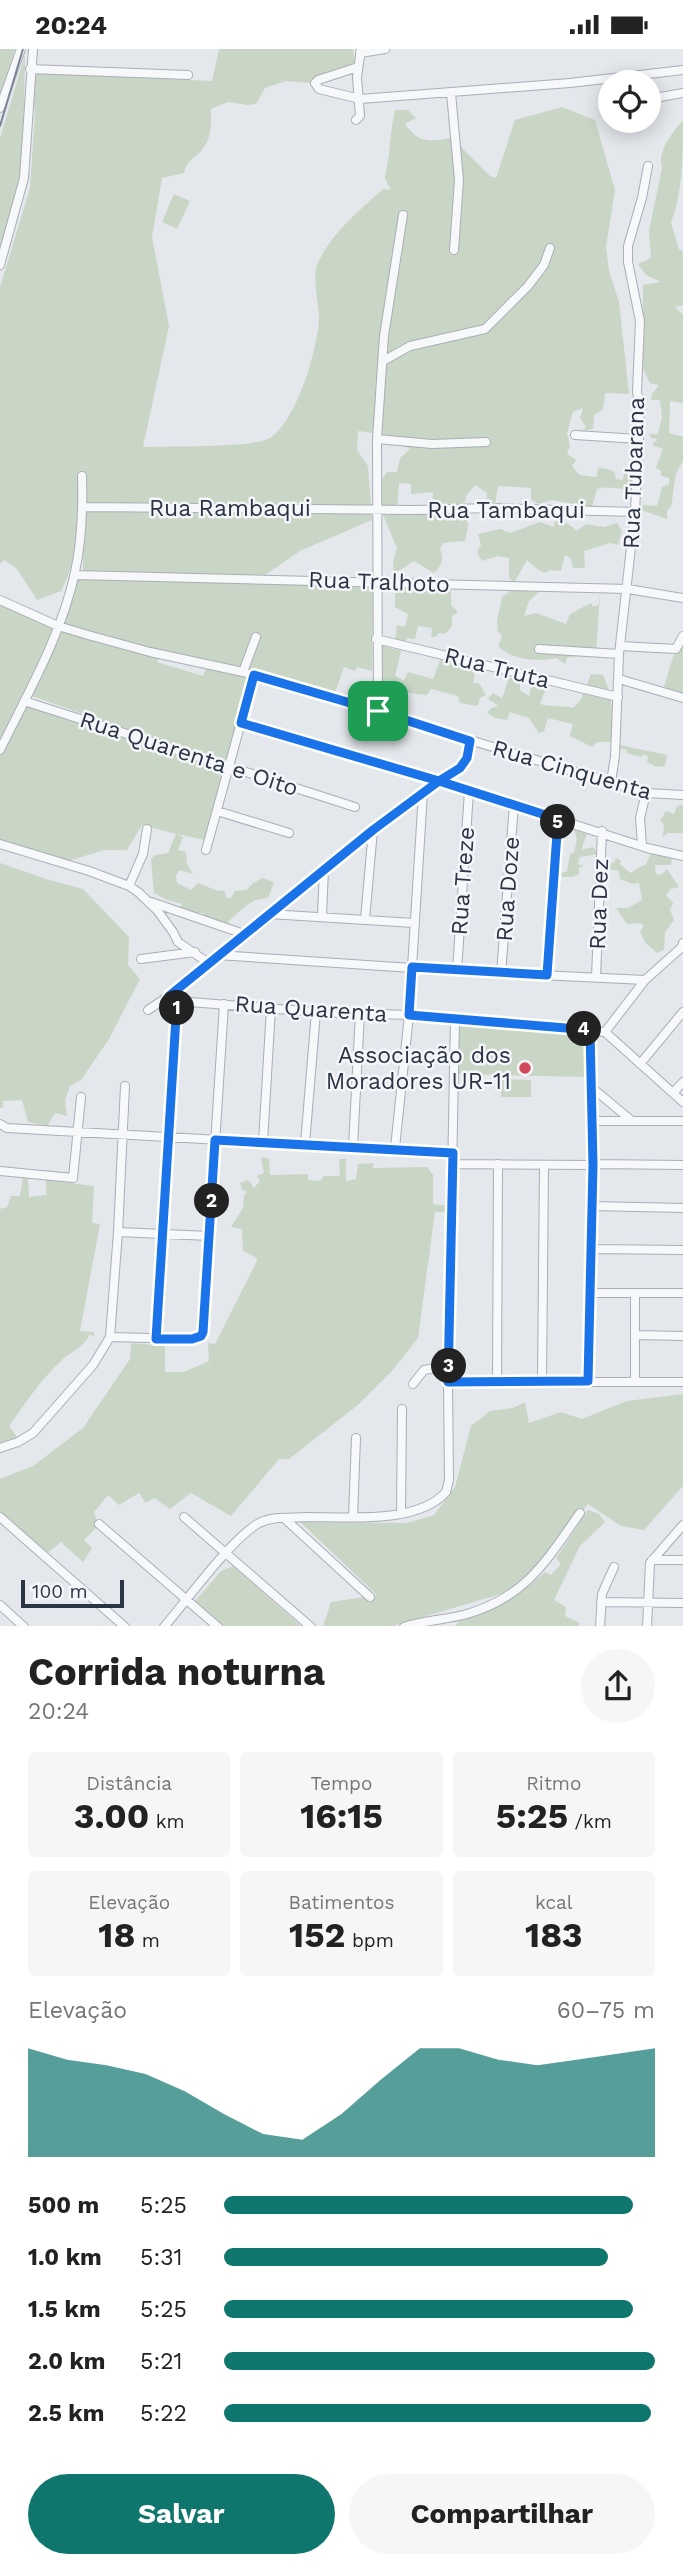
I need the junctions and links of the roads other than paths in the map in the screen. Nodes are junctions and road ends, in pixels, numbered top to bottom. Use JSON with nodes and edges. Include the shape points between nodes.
{"nodes":[{"id":1,"x":21,"y":49,"type":"edge"},
{"id":2,"x":33,"y":49,"type":"edge"},
{"id":3,"x":385,"y":49,"type":"edge"},
{"id":4,"x":361,"y":51,"type":"edge"},
{"id":5,"x":358,"y":67,"type":"junction"},
{"id":6,"x":30,"y":69,"type":"junction"},
{"id":7,"x":683,"y":70,"type":"edge"},
{"id":8,"x":188,"y":75,"type":"dead end"},
{"id":9,"x":452,"y":93,"type":"junction"},
{"id":10,"x":683,"y":93,"type":"edge"},
{"id":11,"x":661,"y":97,"type":"edge"},
{"id":12,"x":360,"y":99,"type":"junction"},
{"id":13,"x":0,"y":108,"type":"edge"},
{"id":14,"x":358,"y":118,"type":"dead end"},
{"id":15,"x":648,"y":166,"type":"dead end"},
{"id":16,"x":403,"y":215,"type":"dead end"},
{"id":17,"x":550,"y":248,"type":"dead end"},
{"id":18,"x":454,"y":250,"type":"dead end"},
{"id":19,"x":0,"y":265,"type":"edge"},
{"id":20,"x":383,"y":361,"type":"junction"},
{"id":21,"x":575,"y":436,"type":"dead end"},
{"id":22,"x":377,"y":439,"type":"junction"},
{"id":23,"x":639,"y":439,"type":"junction"},
{"id":24,"x":486,"y":442,"type":"dead end"},
{"id":25,"x":82,"y":476,"type":"dead end"},
{"id":26,"x":83,"y":507,"type":"junction"},
{"id":27,"x":377,"y":509,"type":"junction"},
{"id":28,"x":635,"y":512,"type":"junction"},
{"id":29,"x":75,"y":575,"type":"junction"},
{"id":30,"x":377,"y":581,"type":"junction"},
{"id":31,"x":628,"y":589,"type":"junction"},
{"id":32,"x":683,"y":597,"type":"edge"},
{"id":33,"x":0,"y":600,"type":"edge"},
{"id":34,"x":58,"y":626,"type":"junction"},
{"id":35,"x":683,"y":636,"type":"edge"},
{"id":36,"x":256,"y":637,"type":"dead end"},
{"id":37,"x":376,"y":639,"type":"junction"},
{"id":38,"x":539,"y":649,"type":"dead end"},
{"id":39,"x":619,"y":650,"type":"junction"},
{"id":40,"x":243,"y":671,"type":"junction"},
{"id":41,"x":254,"y":675,"type":"junction"},
{"id":42,"x":619,"y":678,"type":"junction"},
{"id":43,"x":618,"y":697,"type":"junction"},
{"id":44,"x":683,"y":698,"type":"edge"},
{"id":45,"x":24,"y":701,"type":"junction"},
{"id":46,"x":378,"y":711,"type":"junction"},
{"id":47,"x":241,"y":723,"type":"junction"},
{"id":48,"x":2,"y":740,"type":"edge"},
{"id":49,"x":470,"y":741,"type":"junction"},
{"id":50,"x":0,"y":750,"type":"edge"},
{"id":51,"x":229,"y":768,"type":"junction"},
{"id":52,"x":439,"y":781,"type":"junction"},
{"id":53,"x":611,"y":782,"type":"junction"},
{"id":54,"x":469,"y":791,"type":"junction"},
{"id":55,"x":423,"y":793,"type":"junction"},
{"id":56,"x":646,"y":793,"type":"junction"},
{"id":57,"x":683,"y":795,"type":"edge"},
{"id":58,"x":514,"y":804,"type":"junction"},
{"id":59,"x":355,"y":807,"type":"dead end"},
{"id":60,"x":217,"y":811,"type":"junction"},
{"id":61,"x":558,"y":819,"type":"junction"},
{"id":62,"x":147,"y":829,"type":"dead end"},
{"id":63,"x":373,"y":830,"type":"junction"},
{"id":64,"x":602,"y":831,"type":"junction"},
{"id":65,"x":289,"y":833,"type":"dead end"},
{"id":66,"x":0,"y":843,"type":"edge"},
{"id":67,"x":642,"y":845,"type":"junction"},
{"id":68,"x":206,"y":850,"type":"dead end"},
{"id":69,"x":683,"y":856,"type":"edge"},
{"id":70,"x":324,"y":869,"type":"junction"},
{"id":71,"x":129,"y":886,"type":"junction"},
{"id":72,"x":150,"y":902,"type":"junction"},
{"id":73,"x":269,"y":913,"type":"junction"},
{"id":74,"x":323,"y":916,"type":"junction"},
{"id":75,"x":365,"y":919,"type":"junction"},
{"id":76,"x":414,"y":923,"type":"junction"},
{"id":77,"x":244,"y":934,"type":"junction"},
{"id":78,"x":683,"y":946,"type":"edge"},
{"id":79,"x":195,"y":953,"type":"junction"},
{"id":80,"x":217,"y":955,"type":"junction"},
{"id":81,"x":141,"y":959,"type":"dead end"},
{"id":82,"x":207,"y":963,"type":"junction"},
{"id":83,"x":412,"y":967,"type":"junction"},
{"id":84,"x":457,"y":971,"type":"junction"},
{"id":85,"x":501,"y":974,"type":"junction"},
{"id":86,"x":547,"y":975,"type":"junction"},
{"id":87,"x":596,"y":977,"type":"junction"},
{"id":88,"x":645,"y":980,"type":"junction"},
{"id":89,"x":169,"y":996,"type":"junction"},
{"id":90,"x":177,"y":1001,"type":"junction"},
{"id":91,"x":224,"y":1004,"type":"junction"},
{"id":92,"x":271,"y":1008,"type":"junction"},
{"id":93,"x":148,"y":1010,"type":"dead end"},
{"id":94,"x":316,"y":1012,"type":"junction"},
{"id":95,"x":683,"y":1012,"type":"edge"},
{"id":96,"x":360,"y":1013,"type":"junction"},
{"id":97,"x":409,"y":1015,"type":"junction"},
{"id":98,"x":455,"y":1019,"type":"junction"},
{"id":99,"x":590,"y":1030,"type":"junction"},
{"id":100,"x":604,"y":1032,"type":"junction"},
{"id":101,"x":640,"y":1064,"type":"junction"},
{"id":102,"x":683,"y":1082,"type":"edge"},
{"id":103,"x":125,"y":1086,"type":"dead end"},
{"id":104,"x":590,"y":1086,"type":"junction"},
{"id":105,"x":673,"y":1093,"type":"junction"},
{"id":106,"x":81,"y":1097,"type":"dead end"},
{"id":107,"x":683,"y":1102,"type":"edge"},
{"id":108,"x":592,"y":1121,"type":"junction"},
{"id":109,"x":632,"y":1121,"type":"junction"},
{"id":110,"x":683,"y":1121,"type":"edge"},
{"id":111,"x":2,"y":1129,"type":"edge"},
{"id":112,"x":78,"y":1131,"type":"junction"},
{"id":113,"x":123,"y":1135,"type":"junction"},
{"id":114,"x":168,"y":1137,"type":"junction"},
{"id":115,"x":215,"y":1140,"type":"junction"},
{"id":116,"x":263,"y":1142,"type":"junction"},
{"id":117,"x":305,"y":1144,"type":"junction"},
{"id":118,"x":353,"y":1147,"type":"junction"},
{"id":119,"x":395,"y":1148,"type":"junction"},
{"id":120,"x":453,"y":1153,"type":"junction"},
{"id":121,"x":453,"y":1164,"type":"junction"},
{"id":122,"x":498,"y":1164,"type":"junction"},
{"id":123,"x":544,"y":1164,"type":"junction"},
{"id":124,"x":593,"y":1165,"type":"junction"},
{"id":125,"x":683,"y":1165,"type":"edge"},
{"id":126,"x":0,"y":1171,"type":"edge"},
{"id":127,"x":591,"y":1206,"type":"junction"},
{"id":128,"x":683,"y":1207,"type":"edge"},
{"id":129,"x":118,"y":1232,"type":"junction"},
{"id":130,"x":163,"y":1234,"type":"junction"},
{"id":131,"x":210,"y":1236,"type":"junction"},
{"id":132,"x":591,"y":1249,"type":"junction"},
{"id":133,"x":683,"y":1250,"type":"edge"},
{"id":134,"x":590,"y":1293,"type":"junction"},
{"id":135,"x":635,"y":1293,"type":"junction"},
{"id":136,"x":683,"y":1293,"type":"edge"},
{"id":137,"x":635,"y":1335,"type":"junction"},
{"id":138,"x":683,"y":1336,"type":"edge"},
{"id":139,"x":110,"y":1337,"type":"junction"},
{"id":140,"x":156,"y":1339,"type":"junction"},
{"id":141,"x":449,"y":1367,"type":"junction"},
{"id":142,"x":588,"y":1381,"type":"junction"},
{"id":143,"x":635,"y":1381,"type":"junction"},
{"id":144,"x":448,"y":1382,"type":"junction"},
{"id":145,"x":497,"y":1382,"type":"junction"},
{"id":146,"x":542,"y":1382,"type":"junction"},
{"id":147,"x":683,"y":1382,"type":"edge"},
{"id":148,"x":413,"y":1384,"type":"dead end"},
{"id":149,"x":402,"y":1409,"type":"dead end"},
{"id":150,"x":356,"y":1438,"type":"dead end"},
{"id":151,"x":0,"y":1448,"type":"edge"},
{"id":152,"x":580,"y":1513,"type":"dead end"},
{"id":153,"x":401,"y":1514,"type":"junction"},
{"id":154,"x":0,"y":1517,"type":"edge"},
{"id":155,"x":184,"y":1517,"type":"dead end"},
{"id":156,"x":354,"y":1517,"type":"junction"},
{"id":157,"x":284,"y":1518,"type":"junction"},
{"id":158,"x":99,"y":1524,"type":"dead end"},
{"id":159,"x":683,"y":1525,"type":"edge"},
{"id":160,"x":228,"y":1552,"type":"junction"},
{"id":161,"x":652,"y":1560,"type":"junction"},
{"id":162,"x":683,"y":1560,"type":"edge"},
{"id":163,"x":614,"y":1567,"type":"dead end"},
{"id":164,"x":370,"y":1597,"type":"dead end"},
{"id":165,"x":188,"y":1599,"type":"junction"},
{"id":166,"x":601,"y":1602,"type":"junction"},
{"id":167,"x":647,"y":1602,"type":"junction"},
{"id":168,"x":683,"y":1603,"type":"edge"},
{"id":169,"x":0,"y":1605,"type":"edge"},
{"id":170,"x":13,"y":1623,"type":"edge"},
{"id":171,"x":24,"y":1626,"type":"edge"},
{"id":172,"x":125,"y":1626,"type":"edge"},
{"id":173,"x":164,"y":1626,"type":"edge"},
{"id":174,"x":218,"y":1626,"type":"edge"},
{"id":175,"x":311,"y":1626,"type":"edge"},
{"id":176,"x":404,"y":1626,"type":"edge"},
{"id":177,"x":600,"y":1626,"type":"edge"},
{"id":178,"x":647,"y":1626,"type":"edge"}],
"edges":[{"from":1,"to":13,"type":"street"},
{"from":2,"to":6,"type":"street"},
{"from":3,"to":4,"type":"street"},
{"from":4,"to":5,"type":"street"},
{"from":5,"to":12,"type":"street"},
{"from":5,"to":12,"type":"street","via":[[315,83],[319,89]]},
{"from":6,"to":8,"type":"street"},
{"from":6,"to":19,"type":"street","via":[[24,178]]},
{"from":7,"to":9,"type":"street"},
{"from":9,"to":12,"type":"street"},
{"from":9,"to":18,"type":"street","via":[[459,180]]},
{"from":10,"to":11,"type":"street"},
{"from":12,"to":14,"type":"street"},
{"from":15,"to":23,"type":"street","name":"Rua Tubarana","via":[[628,246],[640,321]]},
{"from":16,"to":20,"type":"street"},
{"from":17,"to":20,"type":"street","via":[[528,286],[485,329],[410,346]]},
{"from":20,"to":22,"type":"street"},
{"from":21,"to":23,"type":"street"},
{"from":22,"to":24,"type":"street","via":[[432,445]]},
{"from":22,"to":27,"type":"street"},
{"from":23,"to":28,"type":"street","name":"Rua Tubarana"},
{"from":25,"to":26,"type":"street"},
{"from":26,"to":27,"type":"street","name":"Rua Rambaqui"},
{"from":26,"to":29,"type":"street"},
{"from":27,"to":28,"type":"street","name":"Rua Tambaqui"},
{"from":27,"to":30,"type":"street"},
{"from":28,"to":31,"type":"street","name":"Rua Tubarana"},
{"from":29,"to":30,"type":"street","name":"Rua Tralhoto"},
{"from":29,"to":34,"type":"street"},
{"from":30,"to":31,"type":"street","name":"Rua Tralhoto"},
{"from":30,"to":37,"type":"street"},
{"from":31,"to":32,"type":"street","name":"Rua Tralhoto"},
{"from":31,"to":39,"type":"street","name":"Rua Tubarana"},
{"from":33,"to":34,"type":"street","name":"Rua Cinquenta"},
{"from":34,"to":40,"type":"street","name":"Rua Cinquenta","via":[[150,652]]},
{"from":34,"to":45,"type":"street"},
{"from":35,"to":39,"type":"street","via":[[676,649]]},
{"from":36,"to":40,"type":"street"},
{"from":37,"to":43,"type":"street","name":"Rua Truta"},
{"from":37,"to":46,"type":"street"},
{"from":38,"to":39,"type":"street"},
{"from":39,"to":42,"type":"street","name":"Rua Tubarana"},
{"from":40,"to":41,"type":"street","name":"Rua Cinquenta"},
{"from":41,"to":46,"type":"street","name":"Rua Cinquenta"},
{"from":41,"to":47,"type":"street"},
{"from":42,"to":43,"type":"street","name":"Rua Tubarana"},
{"from":42,"to":44,"type":"street"},
{"from":43,"to":53,"type":"street","name":"Rua Tubarana"},
{"from":45,"to":48,"type":"street"},
{"from":45,"to":51,"type":"street","name":"Rua Quarenta e Oito"},
{"from":46,"to":49,"type":"street","name":"Rua Cinquenta"},
{"from":47,"to":51,"type":"street"},
{"from":47,"to":52,"type":"street"},
{"from":48,"to":50,"type":"street"},
{"from":49,"to":52,"type":"street","via":[[464,764]]},
{"from":49,"to":53,"type":"street","name":"Rua Cinquenta"},
{"from":51,"to":59,"type":"street","name":"Rua Quarenta e Oito"},
{"from":51,"to":60,"type":"street"},
{"from":52,"to":54,"type":"street"},
{"from":52,"to":55,"type":"street"},
{"from":53,"to":56,"type":"street","name":"Rua Cinquenta"},
{"from":54,"to":58,"type":"street"},
{"from":54,"to":84,"type":"street","name":"Rua Treze"},
{"from":55,"to":63,"type":"street"},
{"from":55,"to":76,"type":"street"},
{"from":56,"to":57,"type":"street","name":"Rua Cinquenta"},
{"from":56,"to":67,"type":"street","via":[[640,818]]},
{"from":58,"to":61,"type":"street"},
{"from":58,"to":85,"type":"street","name":"Rua Doze"},
{"from":60,"to":65,"type":"street"},
{"from":60,"to":68,"type":"street"},
{"from":61,"to":64,"type":"street"},
{"from":61,"to":86,"type":"street"},
{"from":62,"to":71,"type":"street","via":[[143,854]]},
{"from":63,"to":70,"type":"street"},
{"from":63,"to":75,"type":"street"},
{"from":64,"to":67,"type":"street"},
{"from":64,"to":87,"type":"street","name":"Rua Dez"},
{"from":66,"to":71,"type":"street"},
{"from":67,"to":69,"type":"street"},
{"from":70,"to":73,"type":"street"},
{"from":70,"to":74,"type":"street"},
{"from":71,"to":72,"type":"street"},
{"from":72,"to":77,"type":"street"},
{"from":72,"to":79,"type":"street","via":[[175,940]]},
{"from":73,"to":74,"type":"street"},
{"from":73,"to":77,"type":"street"},
{"from":74,"to":75,"type":"street"},
{"from":75,"to":76,"type":"street"},
{"from":76,"to":83,"type":"street"},
{"from":77,"to":80,"type":"street"},
{"from":78,"to":88,"type":"street"},
{"from":79,"to":81,"type":"street"},
{"from":79,"to":82,"type":"street"},
{"from":80,"to":82,"type":"street"},
{"from":80,"to":83,"type":"street"},
{"from":82,"to":89,"type":"street"},
{"from":83,"to":84,"type":"street"},
{"from":83,"to":97,"type":"street"},
{"from":84,"to":85,"type":"street"},
{"from":85,"to":86,"type":"street"},
{"from":86,"to":87,"type":"street"},
{"from":87,"to":88,"type":"street"},
{"from":88,"to":100,"type":"street"},
{"from":89,"to":90,"type":"street","name":"Rua Quarenta"},
{"from":89,"to":93,"type":"street"},
{"from":90,"to":91,"type":"street","name":"Rua Quarenta"},
{"from":90,"to":114,"type":"street"},
{"from":91,"to":92,"type":"street","name":"Rua Quarenta"},
{"from":91,"to":115,"type":"street"},
{"from":92,"to":94,"type":"street","name":"Rua Quarenta"},
{"from":92,"to":116,"type":"street"},
{"from":94,"to":96,"type":"street","name":"Rua Quarenta"},
{"from":94,"to":117,"type":"street"},
{"from":95,"to":101,"type":"street"},
{"from":96,"to":97,"type":"street","name":"Rua Quarenta"},
{"from":96,"to":118,"type":"street"},
{"from":97,"to":98,"type":"street","name":"Rua Quarenta"},
{"from":97,"to":119,"type":"street"},
{"from":98,"to":99,"type":"street","name":"Rua Quarenta"},
{"from":98,"to":120,"type":"street"},
{"from":99,"to":100,"type":"street","name":"Rua Quarenta"},
{"from":99,"to":104,"type":"street"},
{"from":100,"to":101,"type":"street"},
{"from":101,"to":105,"type":"street"},
{"from":102,"to":105,"type":"street"},
{"from":103,"to":113,"type":"street"},
{"from":104,"to":108,"type":"street"},
{"from":104,"to":109,"type":"street"},
{"from":105,"to":107,"type":"street"},
{"from":106,"to":112,"type":"street"},
{"from":108,"to":109,"type":"street"},
{"from":108,"to":124,"type":"street"},
{"from":109,"to":110,"type":"street"},
{"from":111,"to":112,"type":"street"},
{"from":112,"to":113,"type":"street"},
{"from":112,"to":126,"type":"street","via":[[73,1178]]},
{"from":113,"to":114,"type":"street"},
{"from":113,"to":129,"type":"street"},
{"from":114,"to":115,"type":"street"},
{"from":114,"to":130,"type":"street"},
{"from":115,"to":116,"type":"street"},
{"from":115,"to":131,"type":"street"},
{"from":116,"to":117,"type":"street"},
{"from":117,"to":118,"type":"street"},
{"from":118,"to":119,"type":"street"},
{"from":119,"to":120,"type":"street"},
{"from":120,"to":121,"type":"street"},
{"from":121,"to":122,"type":"street"},
{"from":121,"to":141,"type":"street"},
{"from":122,"to":123,"type":"street"},
{"from":122,"to":145,"type":"street"},
{"from":123,"to":124,"type":"street"},
{"from":123,"to":146,"type":"street"},
{"from":124,"to":125,"type":"street"},
{"from":124,"to":127,"type":"street"},
{"from":127,"to":128,"type":"street"},
{"from":127,"to":132,"type":"street"},
{"from":129,"to":130,"type":"street"},
{"from":129,"to":139,"type":"street"},
{"from":130,"to":131,"type":"street"},
{"from":130,"to":140,"type":"street"},
{"from":131,"to":140,"type":"street","via":[[201,1336]]},
{"from":132,"to":133,"type":"street"},
{"from":132,"to":134,"type":"street"},
{"from":134,"to":135,"type":"street"},
{"from":134,"to":142,"type":"street"},
{"from":135,"to":136,"type":"street"},
{"from":135,"to":137,"type":"street"},
{"from":137,"to":138,"type":"street"},
{"from":137,"to":143,"type":"street"},
{"from":139,"to":140,"type":"street"},
{"from":139,"to":151,"type":"street","via":[[93,1366],[33,1433]]},
{"from":141,"to":144,"type":"street"},
{"from":141,"to":148,"type":"street","via":[[424,1370]]},
{"from":142,"to":143,"type":"street"},
{"from":142,"to":146,"type":"street"},
{"from":143,"to":147,"type":"street"},
{"from":144,"to":145,"type":"street"},
{"from":144,"to":153,"type":"street","via":[[446,1492],[422,1510]]},
{"from":145,"to":146,"type":"street"},
{"from":149,"to":153,"type":"street"},
{"from":150,"to":156,"type":"street"},
{"from":152,"to":176,"type":"street","via":[[546,1562],[521,1588],[475,1611]]},
{"from":153,"to":156,"type":"street"},
{"from":154,"to":172,"type":"street"},
{"from":155,"to":160,"type":"street"},
{"from":156,"to":157,"type":"street"},
{"from":157,"to":160,"type":"street","via":[[260,1523]]},
{"from":157,"to":164,"type":"street"},
{"from":158,"to":165,"type":"street"},
{"from":159,"to":161,"type":"street"},
{"from":160,"to":165,"type":"street"},
{"from":160,"to":175,"type":"street"},
{"from":161,"to":162,"type":"street"},
{"from":161,"to":167,"type":"street"},
{"from":163,"to":166,"type":"street"},
{"from":165,"to":173,"type":"street"},
{"from":165,"to":174,"type":"street"},
{"from":166,"to":167,"type":"street"},
{"from":166,"to":177,"type":"street"},
{"from":167,"to":168,"type":"street"},
{"from":167,"to":178,"type":"street"},
{"from":169,"to":170,"type":"street"},
{"from":170,"to":171,"type":"street"}]}
